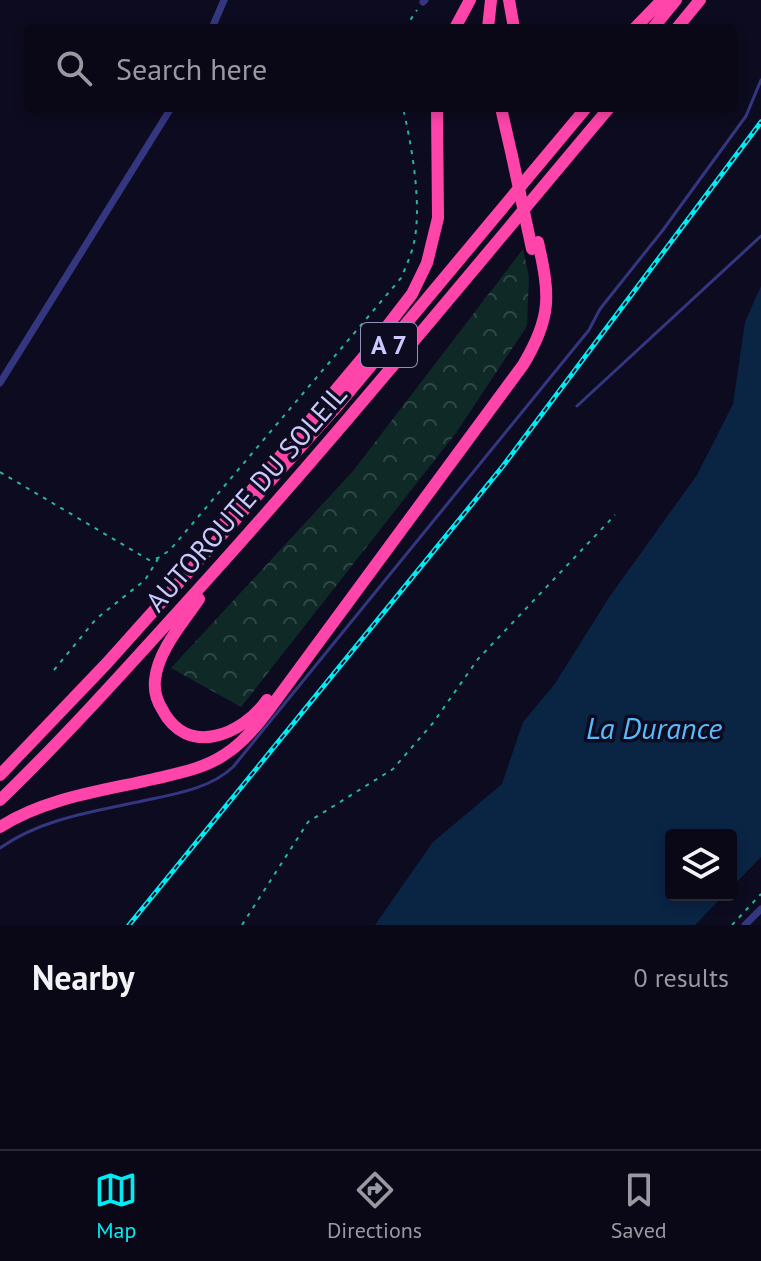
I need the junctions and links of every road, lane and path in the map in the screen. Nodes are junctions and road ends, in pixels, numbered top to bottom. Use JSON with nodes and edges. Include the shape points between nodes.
{"nodes":[{"id":1,"x":224,"y":0,"type":"edge"},
{"id":2,"x":470,"y":0,"type":"edge"},
{"id":3,"x":491,"y":0,"type":"edge"},
{"id":4,"x":498,"y":0,"type":"edge"},
{"id":5,"x":509,"y":0,"type":"edge"},
{"id":6,"x":662,"y":0,"type":"edge"},
{"id":7,"x":676,"y":0,"type":"edge"},
{"id":8,"x":700,"y":0,"type":"edge"},
{"id":9,"x":424,"y":1,"type":"edge"},
{"id":10,"x":214,"y":24,"type":"edge"},
{"id":11,"x":408,"y":24,"type":"edge"},
{"id":12,"x":457,"y":24,"type":"edge"},
{"id":13,"x":488,"y":24,"type":"edge"},
{"id":14,"x":495,"y":24,"type":"edge"},
{"id":15,"x":513,"y":24,"type":"edge"},
{"id":16,"x":639,"y":24,"type":"edge"},
{"id":17,"x":656,"y":24,"type":"edge"},
{"id":18,"x":680,"y":24,"type":"edge"},
{"id":19,"x":761,"y":80,"type":"edge"},
{"id":20,"x":169,"y":112,"type":"edge"},
{"id":21,"x":404,"y":112,"type":"edge"},
{"id":22,"x":437,"y":112,"type":"edge"},
{"id":23,"x":502,"y":112,"type":"edge"},
{"id":24,"x":509,"y":112,"type":"edge"},
{"id":25,"x":583,"y":112,"type":"edge"},
{"id":26,"x":606,"y":112,"type":"edge"},
{"id":27,"x":515,"y":153,"type":"junction"},
{"id":28,"x":761,"y":236,"type":"edge"},
{"id":29,"x":535,"y":246,"type":"junction"},
{"id":30,"x":0,"y":383,"type":"edge"},
{"id":31,"x":577,"y":406,"type":"dead end"},
{"id":32,"x":0,"y":472,"type":"edge"},
{"id":33,"x":615,"y":515,"type":"dead end"},
{"id":34,"x":158,"y":558,"type":"junction"},
{"id":35,"x":217,"y":569,"type":"junction"},
{"id":36,"x":185,"y":576,"type":"junction"},
{"id":37,"x":54,"y":670,"type":"dead end"},
{"id":38,"x":0,"y":775,"type":"edge"},
{"id":39,"x":0,"y":800,"type":"edge"},
{"id":40,"x":0,"y":827,"type":"edge"},
{"id":41,"x":0,"y":848,"type":"edge"},
{"id":42,"x":761,"y":894,"type":"edge"},
{"id":43,"x":761,"y":909,"type":"edge"},
{"id":44,"x":242,"y":925,"type":"edge"},
{"id":45,"x":732,"y":925,"type":"edge"},
{"id":46,"x":745,"y":925,"type":"edge"}],
"edges":[{"from":1,"to":10,"type":"street"},
{"from":2,"to":12,"type":"highway"},
{"from":3,"to":13,"type":"highway"},
{"from":4,"to":14,"type":"highway"},
{"from":5,"to":15,"type":"highway"},
{"from":6,"to":16,"type":"highway"},
{"from":7,"to":17,"type":"highway"},
{"from":8,"to":18,"type":"highway"},
{"from":9,"to":11,"type":"path"},
{"from":19,"to":41,"type":"lane","via":[[746,116],[589,330],[233,767],[222,777],[169,796],[32,829]]},
{"from":20,"to":30,"type":"street"},
{"from":21,"to":34,"type":"path","via":[[417,227],[401,278]]},
{"from":22,"to":36,"type":"highway","via":[[438,218],[427,263],[412,294],[230,513]]},
{"from":23,"to":27,"type":"highway"},
{"from":24,"to":27,"type":"highway"},
{"from":25,"to":36,"type":"highway","name":"AUTOROUTE DU SOLEIL","number":"A 7","via":[[339,404]]},
{"from":26,"to":35,"type":"highway","name":"AUTOROUTE DU SOLEIL","number":"A 7"},
{"from":27,"to":29,"type":"highway","bridge":true},
{"from":28,"to":31,"type":"lane"},
{"from":29,"to":35,"type":"highway","via":[[540,300],[517,361],[263,706],[225,734],[196,737],[167,719],[155,680],[162,656]]},
{"from":29,"to":40,"type":"highway","via":[[547,300],[545,320],[523,365],[249,734],[226,754],[188,771],[51,803]]},
{"from":32,"to":34,"type":"path","via":[[135,553]]},
{"from":33,"to":44,"type":"path","via":[[478,659],[393,769],[308,822]]},
{"from":34,"to":37,"type":"path","via":[[145,580],[96,619]]},
{"from":35,"to":39,"type":"highway","name":"AUTOROUTE DU SOLEIL","number":"A 7"},
{"from":36,"to":38,"type":"highway","name":"AUTOROUTE DU SOLEIL","number":"A 7"},
{"from":42,"to":45,"type":"path"},
{"from":43,"to":46,"type":"street"}]}
